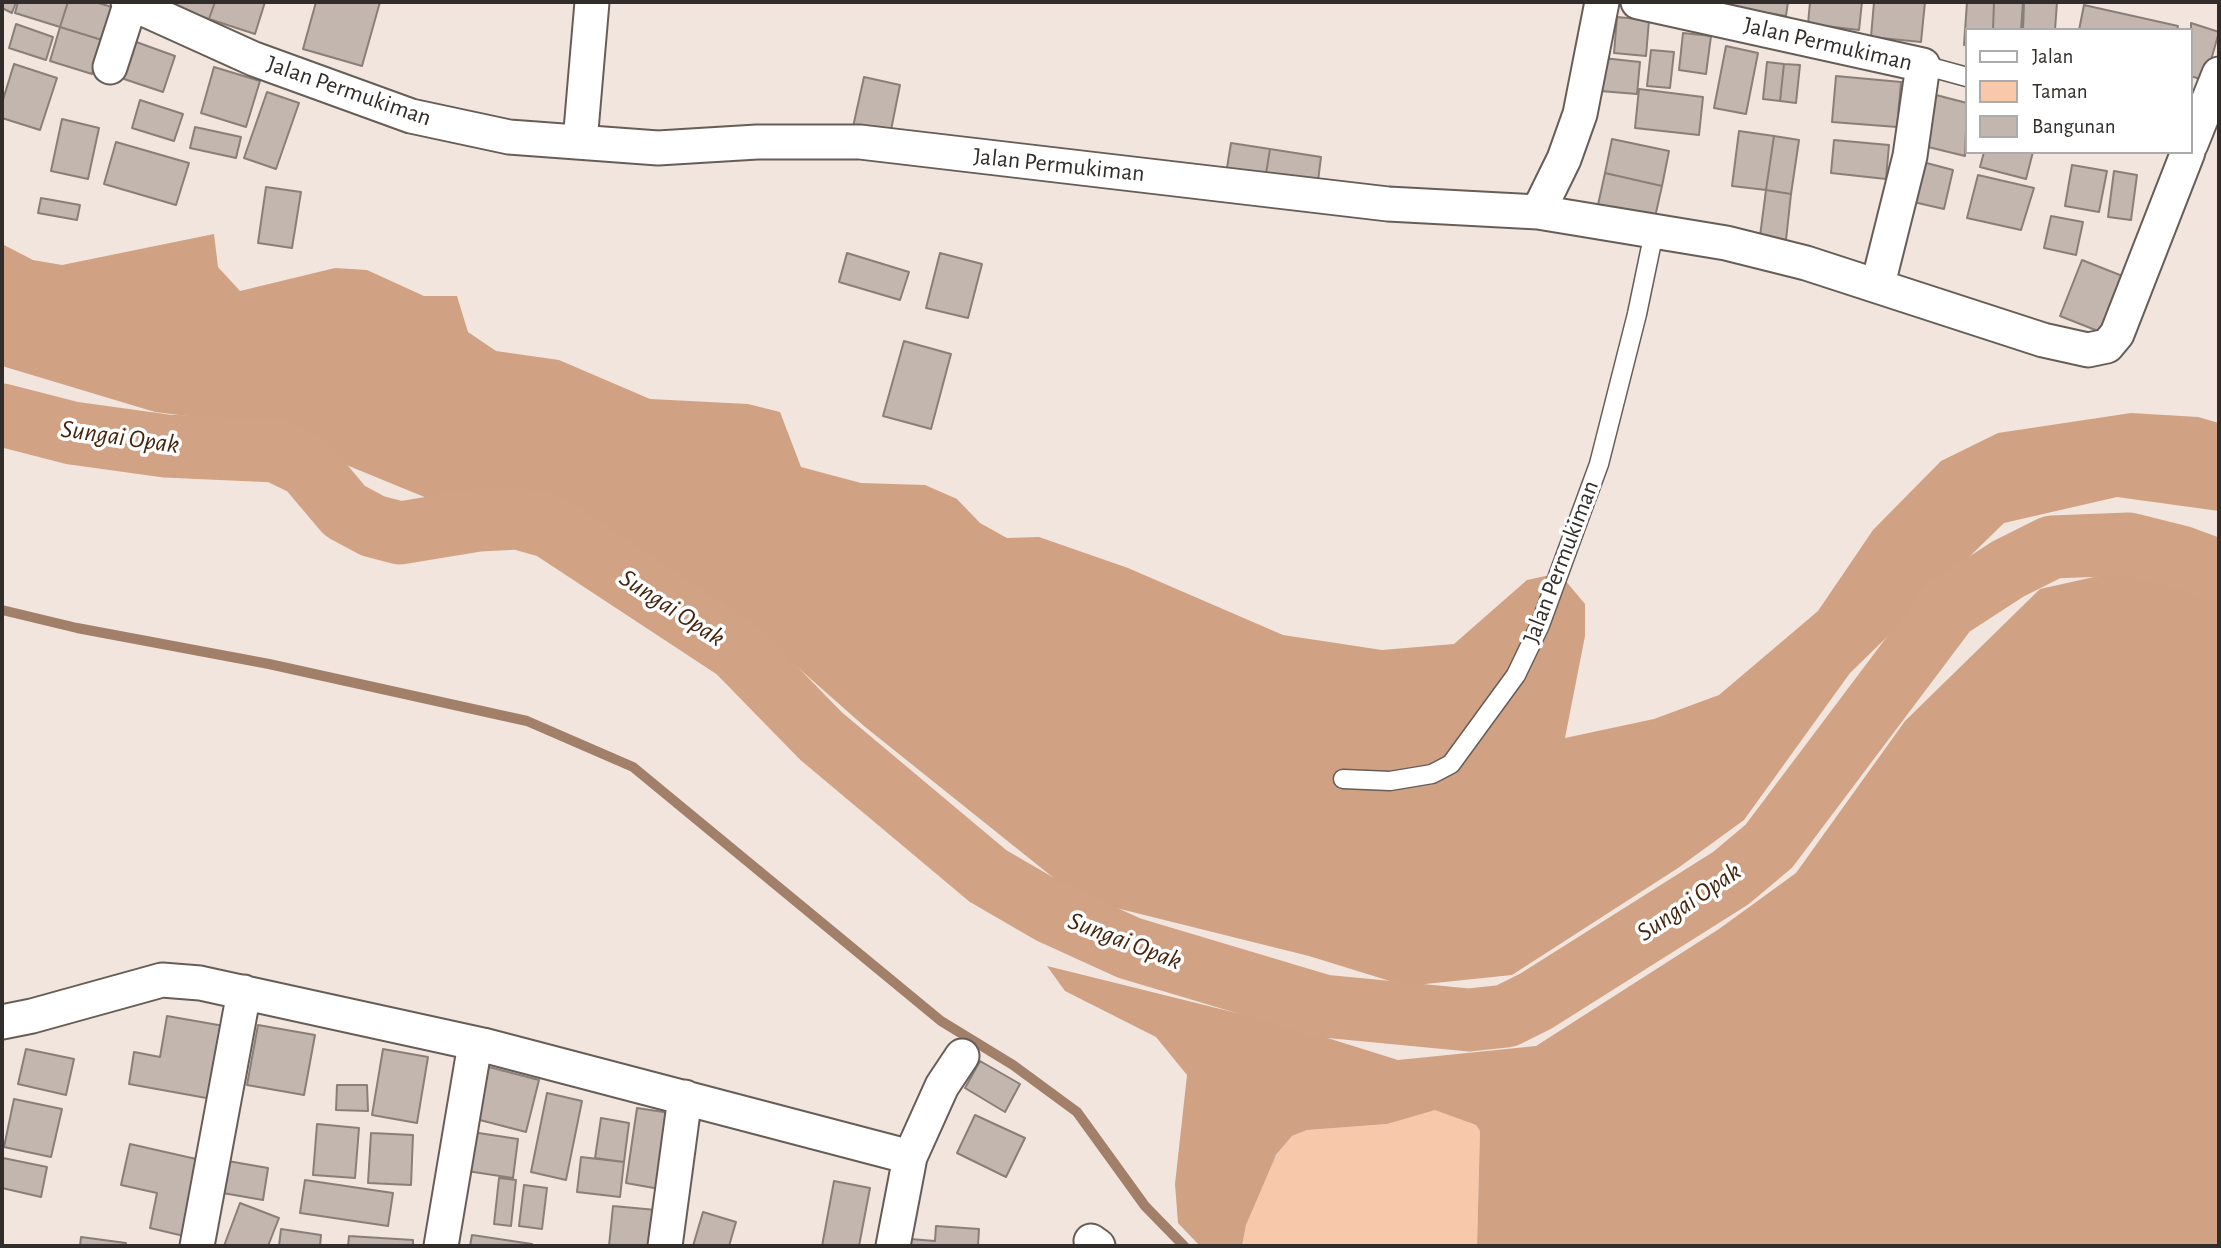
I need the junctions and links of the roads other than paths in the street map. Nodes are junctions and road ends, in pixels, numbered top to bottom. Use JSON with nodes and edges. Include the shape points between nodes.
{"nodes":[{"id":1,"x":130,"y":2,"type":"edge"},
{"id":2,"x":592,"y":2,"type":"edge"},
{"id":3,"x":1602,"y":2,"type":"edge"},
{"id":4,"x":1639,"y":2,"type":"edge"},
{"id":5,"x":1923,"y":65,"type":"junction"},
{"id":6,"x":110,"y":67,"type":"dead end"},
{"id":7,"x":2219,"y":74,"type":"edge"},
{"id":8,"x":1966,"y":77,"type":"edge"},
{"id":9,"x":2193,"y":138,"type":"edge"},
{"id":10,"x":580,"y":142,"type":"junction"},
{"id":11,"x":2187,"y":154,"type":"edge"},
{"id":12,"x":1538,"y":212,"type":"junction"},
{"id":13,"x":1654,"y":232,"type":"junction"},
{"id":14,"x":1878,"y":284,"type":"junction"},
{"id":15,"x":1343,"y":779,"type":"dead end"},
{"id":16,"x":244,"y":992,"type":"junction"},
{"id":17,"x":3,"y":1030,"type":"edge"},
{"id":18,"x":475,"y":1044,"type":"junction"},
{"id":19,"x":962,"y":1056,"type":"dead end"},
{"id":20,"x":685,"y":1097,"type":"junction"},
{"id":21,"x":910,"y":1157,"type":"junction"},
{"id":22,"x":197,"y":1246,"type":"edge"},
{"id":23,"x":440,"y":1246,"type":"edge"},
{"id":24,"x":665,"y":1246,"type":"edge"},
{"id":25,"x":893,"y":1246,"type":"edge"}],
"edges":[{"from":1,"to":6,"type":"street"},
{"from":1,"to":10,"type":"street","name":"Jalan Permukiman","via":[[254,59],[411,116],[509,137]]},
{"from":2,"to":10,"type":"street"},
{"from":3,"to":12,"type":"street","via":[[1580,114]]},
{"from":4,"to":5,"type":"street","name":"Jalan Permukiman"},
{"from":5,"to":8,"type":"lane"},
{"from":5,"to":14,"type":"street","name":"Jalan Permukiman","via":[[1910,156]]},
{"from":7,"to":9,"type":"street","name":"Jalan Permukiman"},
{"from":10,"to":12,"type":"street","name":"Jalan Permukiman","via":[[658,148],[860,142],[1388,204]]},
{"from":11,"to":14,"type":"street","name":"Jalan Permukiman","via":[[2117,334],[2107,346],[2088,350],[2042,340]]},
{"from":12,"to":13,"type":"street","name":"Jalan Permukiman"},
{"from":13,"to":14,"type":"street","name":"Jalan Permukiman","via":[[1739,247]]},
{"from":13,"to":15,"type":"lane","name":"Jalan Permukiman","via":[[1599,464],[1516,675],[1451,764],[1432,774],[1390,781]]},
{"from":16,"to":17,"type":"street","via":[[162,980]]},
{"from":16,"to":18,"type":"street"},
{"from":16,"to":22,"type":"street"},
{"from":18,"to":20,"type":"street"},
{"from":18,"to":23,"type":"street"},
{"from":19,"to":21,"type":"street","via":[[942,1086]]},
{"from":20,"to":21,"type":"street"},
{"from":20,"to":24,"type":"street"},
{"from":21,"to":25,"type":"street"}]}
